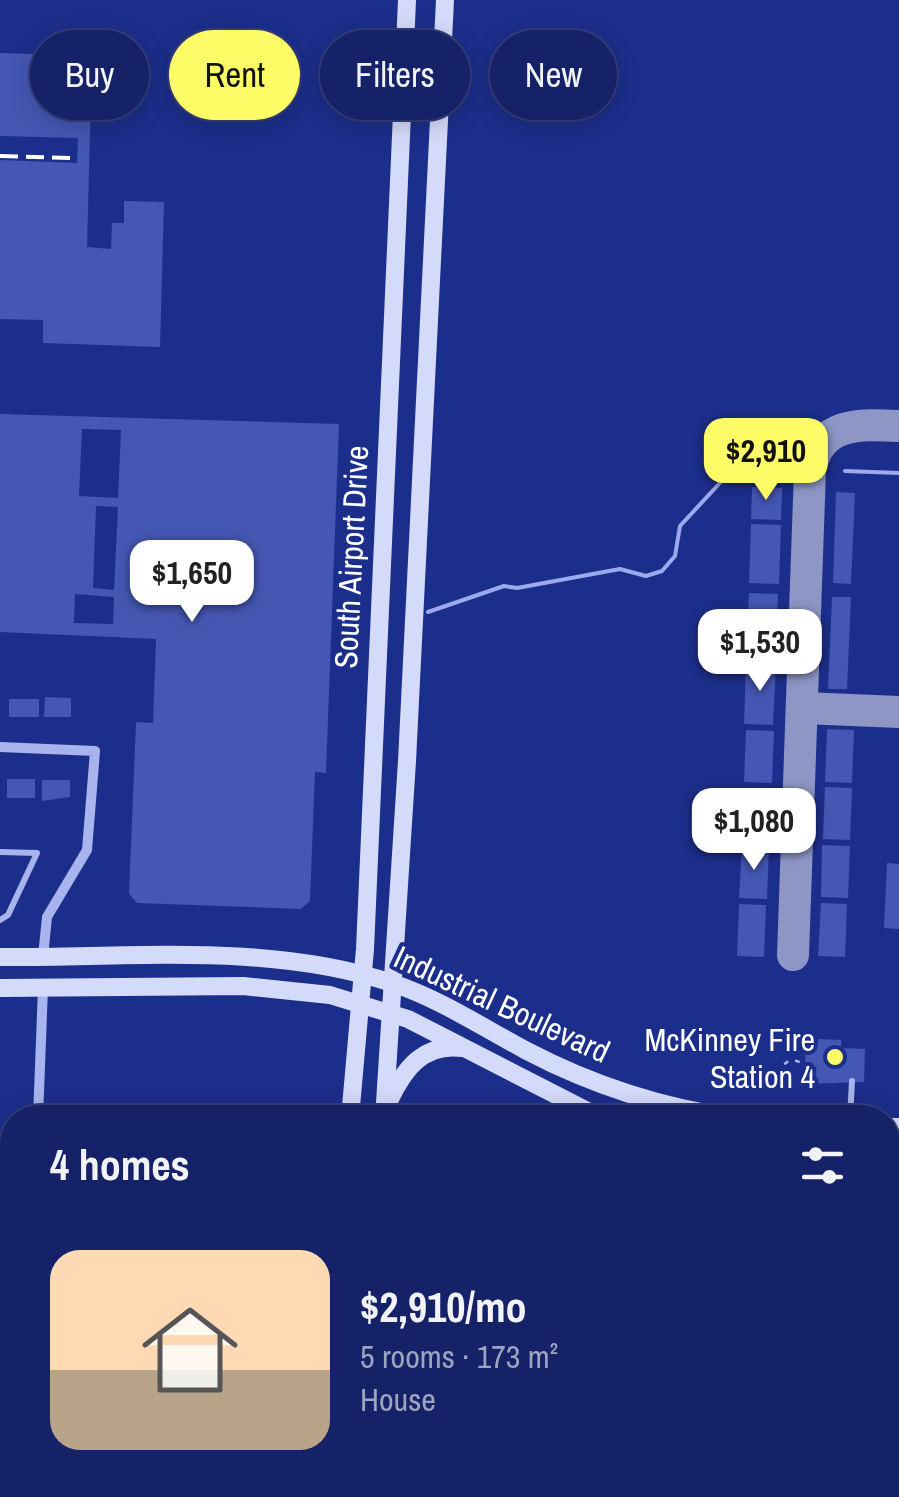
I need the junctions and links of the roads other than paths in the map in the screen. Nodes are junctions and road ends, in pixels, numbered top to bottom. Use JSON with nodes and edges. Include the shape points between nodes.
{"nodes":[{"id":1,"x":408,"y":0,"type":"edge"},
{"id":2,"x":445,"y":0,"type":"edge"},
{"id":3,"x":403,"y":136,"type":"junction"},
{"id":4,"x":440,"y":138,"type":"junction"},
{"id":5,"x":0,"y":747,"type":"edge"},
{"id":6,"x":0,"y":852,"type":"edge"},
{"id":7,"x":0,"y":920,"type":"edge"},
{"id":8,"x":0,"y":957,"type":"edge"},
{"id":9,"x":43,"y":958,"type":"junction"},
{"id":10,"x":361,"y":974,"type":"junction"},
{"id":11,"x":394,"y":983,"type":"junction"},
{"id":12,"x":0,"y":988,"type":"edge"},
{"id":13,"x":43,"y":988,"type":"junction"},
{"id":14,"x":358,"y":1001,"type":"junction"},
{"id":15,"x":391,"y":1012,"type":"junction"},
{"id":16,"x":471,"y":1050,"type":"junction"},
{"id":17,"x":852,"y":1081,"type":"dead end"},
{"id":18,"x":38,"y":1105,"type":"edge"},
{"id":19,"x":351,"y":1105,"type":"edge"},
{"id":20,"x":385,"y":1105,"type":"edge"},
{"id":21,"x":388,"y":1105,"type":"edge"},
{"id":22,"x":572,"y":1105,"type":"edge"},
{"id":23,"x":670,"y":1105,"type":"edge"},
{"id":24,"x":851,"y":1105,"type":"edge"}],
"edges":[{"from":1,"to":3,"type":"main road","name":"South Airport Drive"},
{"from":2,"to":4,"type":"main road","name":"South Airport Drive"},
{"from":3,"to":4,"type":"main road"},
{"from":3,"to":10,"type":"main road","name":"South Airport Drive"},
{"from":4,"to":11,"type":"main road","name":"South Airport Drive"},
{"from":5,"to":9,"type":"street","via":[[95,751],[87,850],[47,917]]},
{"from":6,"to":7,"type":"lane","via":[[37,854]]},
{"from":8,"to":9,"type":"main road","name":"Industrial Boulevard"},
{"from":9,"to":10,"type":"main road","name":"Industrial Boulevard","via":[[268,959]]},
{"from":9,"to":13,"type":"main road"},
{"from":10,"to":11,"type":"main road","name":"Industrial Boulevard"},
{"from":10,"to":14,"type":"main road","name":"South Airport Drive"},
{"from":11,"to":15,"type":"main road","name":"South Airport Drive"},
{"from":11,"to":23,"type":"main road","name":"Industrial Boulevard","via":[[600,1084]]},
{"from":12,"to":13,"type":"main road","name":"Industrial Boulevard"},
{"from":13,"to":14,"type":"main road","name":"Industrial Boulevard","via":[[257,987]]},
{"from":13,"to":18,"type":"street"},
{"from":14,"to":15,"type":"main road","name":"Industrial Boulevard"},
{"from":14,"to":19,"type":"main road","name":"South Airport Drive"},
{"from":15,"to":16,"type":"main road","name":"Industrial Boulevard"},
{"from":15,"to":20,"type":"main road","name":"South Airport Drive"},
{"from":16,"to":21,"type":"main road","via":[[426,1053],[400,1079]]},
{"from":16,"to":22,"type":"main road","name":"Industrial Boulevard"},
{"from":17,"to":24,"type":"lane"}]}
